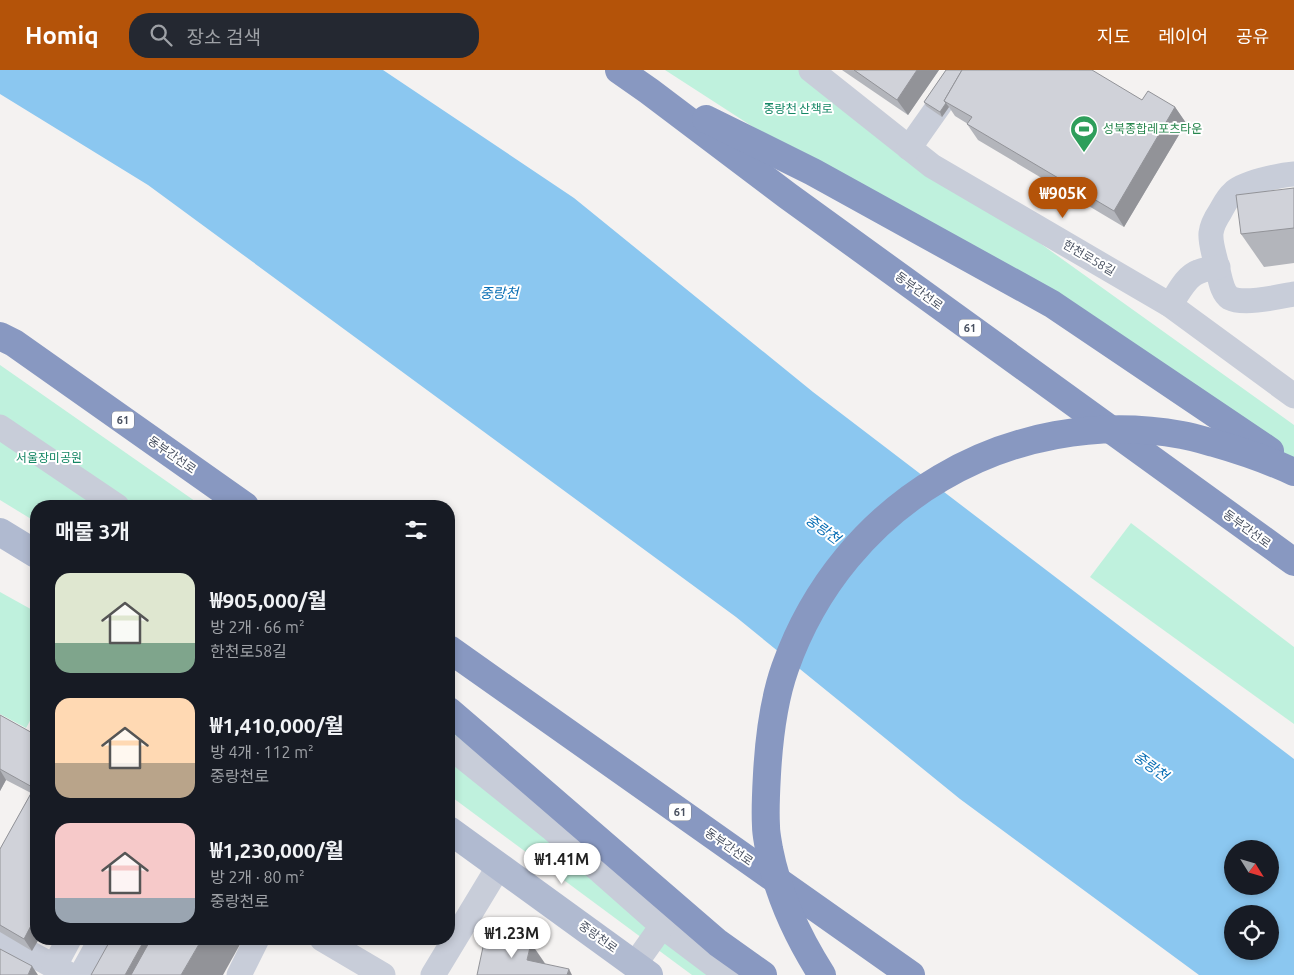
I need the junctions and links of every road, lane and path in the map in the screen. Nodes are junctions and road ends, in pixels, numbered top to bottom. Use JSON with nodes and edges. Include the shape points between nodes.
{"nodes":[{"id":1,"x":619,"y":70,"type":"edge"},
{"id":2,"x":811,"y":70,"type":"edge"},
{"id":3,"x":964,"y":70,"type":"edge"},
{"id":4,"x":649,"y":91,"type":"junction"},
{"id":5,"x":909,"y":148,"type":"junction"},
{"id":6,"x":1294,"y":174,"type":"edge"},
{"id":7,"x":1218,"y":267,"type":"junction"},
{"id":8,"x":1294,"y":294,"type":"edge"},
{"id":9,"x":1170,"y":305,"type":"junction"},
{"id":10,"x":0,"y":336,"type":"edge"},
{"id":11,"x":1294,"y":396,"type":"edge"},
{"id":12,"x":0,"y":427,"type":"edge"},
{"id":13,"x":1294,"y":467,"type":"edge"},
{"id":14,"x":1294,"y":472,"type":"edge"},
{"id":15,"x":107,"y":500,"type":"edge"},
{"id":16,"x":235,"y":500,"type":"edge"},
{"id":17,"x":0,"y":532,"type":"edge"},
{"id":18,"x":30,"y":550,"type":"edge"},
{"id":19,"x":1294,"y":562,"type":"edge"},
{"id":20,"x":455,"y":653,"type":"edge"},
{"id":21,"x":455,"y":716,"type":"edge"},
{"id":22,"x":455,"y":751,"type":"edge"},
{"id":23,"x":455,"y":834,"type":"edge"},
{"id":24,"x":499,"y":866,"type":"junction"},
{"id":25,"x":662,"y":926,"type":"junction"},
{"id":26,"x":0,"y":937,"type":"edge"},
{"id":27,"x":455,"y":939,"type":"edge"},
{"id":28,"x":68,"y":945,"type":"edge"},
{"id":29,"x":98,"y":945,"type":"edge"},
{"id":30,"x":254,"y":945,"type":"edge"},
{"id":31,"x":332,"y":945,"type":"edge"},
{"id":32,"x":451,"y":945,"type":"edge"},
{"id":33,"x":642,"y":970,"type":"edge"},
{"id":34,"x":62,"y":971,"type":"edge"},
{"id":35,"x":81,"y":975,"type":"edge"},
{"id":36,"x":239,"y":975,"type":"edge"},
{"id":37,"x":383,"y":975,"type":"edge"},
{"id":38,"x":433,"y":975,"type":"edge"},
{"id":39,"x":728,"y":975,"type":"edge"},
{"id":40,"x":763,"y":975,"type":"edge"},
{"id":41,"x":822,"y":975,"type":"edge"},
{"id":42,"x":912,"y":975,"type":"edge"}],
"edges":[{"from":1,"to":4,"type":"highway","name":"동부간선로","number":"61"},
{"from":2,"to":5,"type":"street","name":"한천로58길","via":[[842,82]]},
{"from":3,"to":5,"type":"street"},
{"from":4,"to":13,"type":"highway","via":[[813,172],[1052,304]]},
{"from":4,"to":19,"type":"highway","name":"동부간선로","number":"61","via":[[796,202]]},
{"from":5,"to":9,"type":"street","name":"한천로58길","via":[[932,166]]},
{"from":6,"to":7,"type":"street","via":[[1243,186],[1230,196],[1211,232]]},
{"from":7,"to":8,"type":"street","via":[[1223,290],[1228,297],[1246,301]]},
{"from":7,"to":9,"type":"street","via":[[1193,275]]},
{"from":9,"to":11,"type":"street","name":"한천로58길"},
{"from":10,"to":16,"type":"highway","name":"동부간선로","number":"61"},
{"from":12,"to":15,"type":"street"},
{"from":14,"to":41,"type":"highway","via":[[1262,458],[1180,434],[1111,430],[1065,434],[1007,447],[945,475],[901,505],[861,541],[834,574],[806,618],[792,649],[771,730],[765,792],[766,828],[778,885],[800,937]]},
{"from":17,"to":18,"type":"main road"},
{"from":20,"to":42,"type":"highway","name":"동부간선로","number":"61"},
{"from":21,"to":40,"type":"highway","via":[[718,943]]},
{"from":22,"to":25,"type":"street","via":[[551,828]]},
{"from":23,"to":24,"type":"main road","name":"중랑천로"},
{"from":24,"to":27,"type":"street"},
{"from":24,"to":33,"type":"main road","name":"중랑천로"},
{"from":25,"to":33,"type":"street"},
{"from":25,"to":39,"type":"street"},
{"from":26,"to":34,"type":"street"},
{"from":28,"to":34,"type":"street"},
{"from":29,"to":35,"type":"street"},
{"from":30,"to":36,"type":"street"},
{"from":31,"to":37,"type":"street"},
{"from":32,"to":38,"type":"street"}]}
